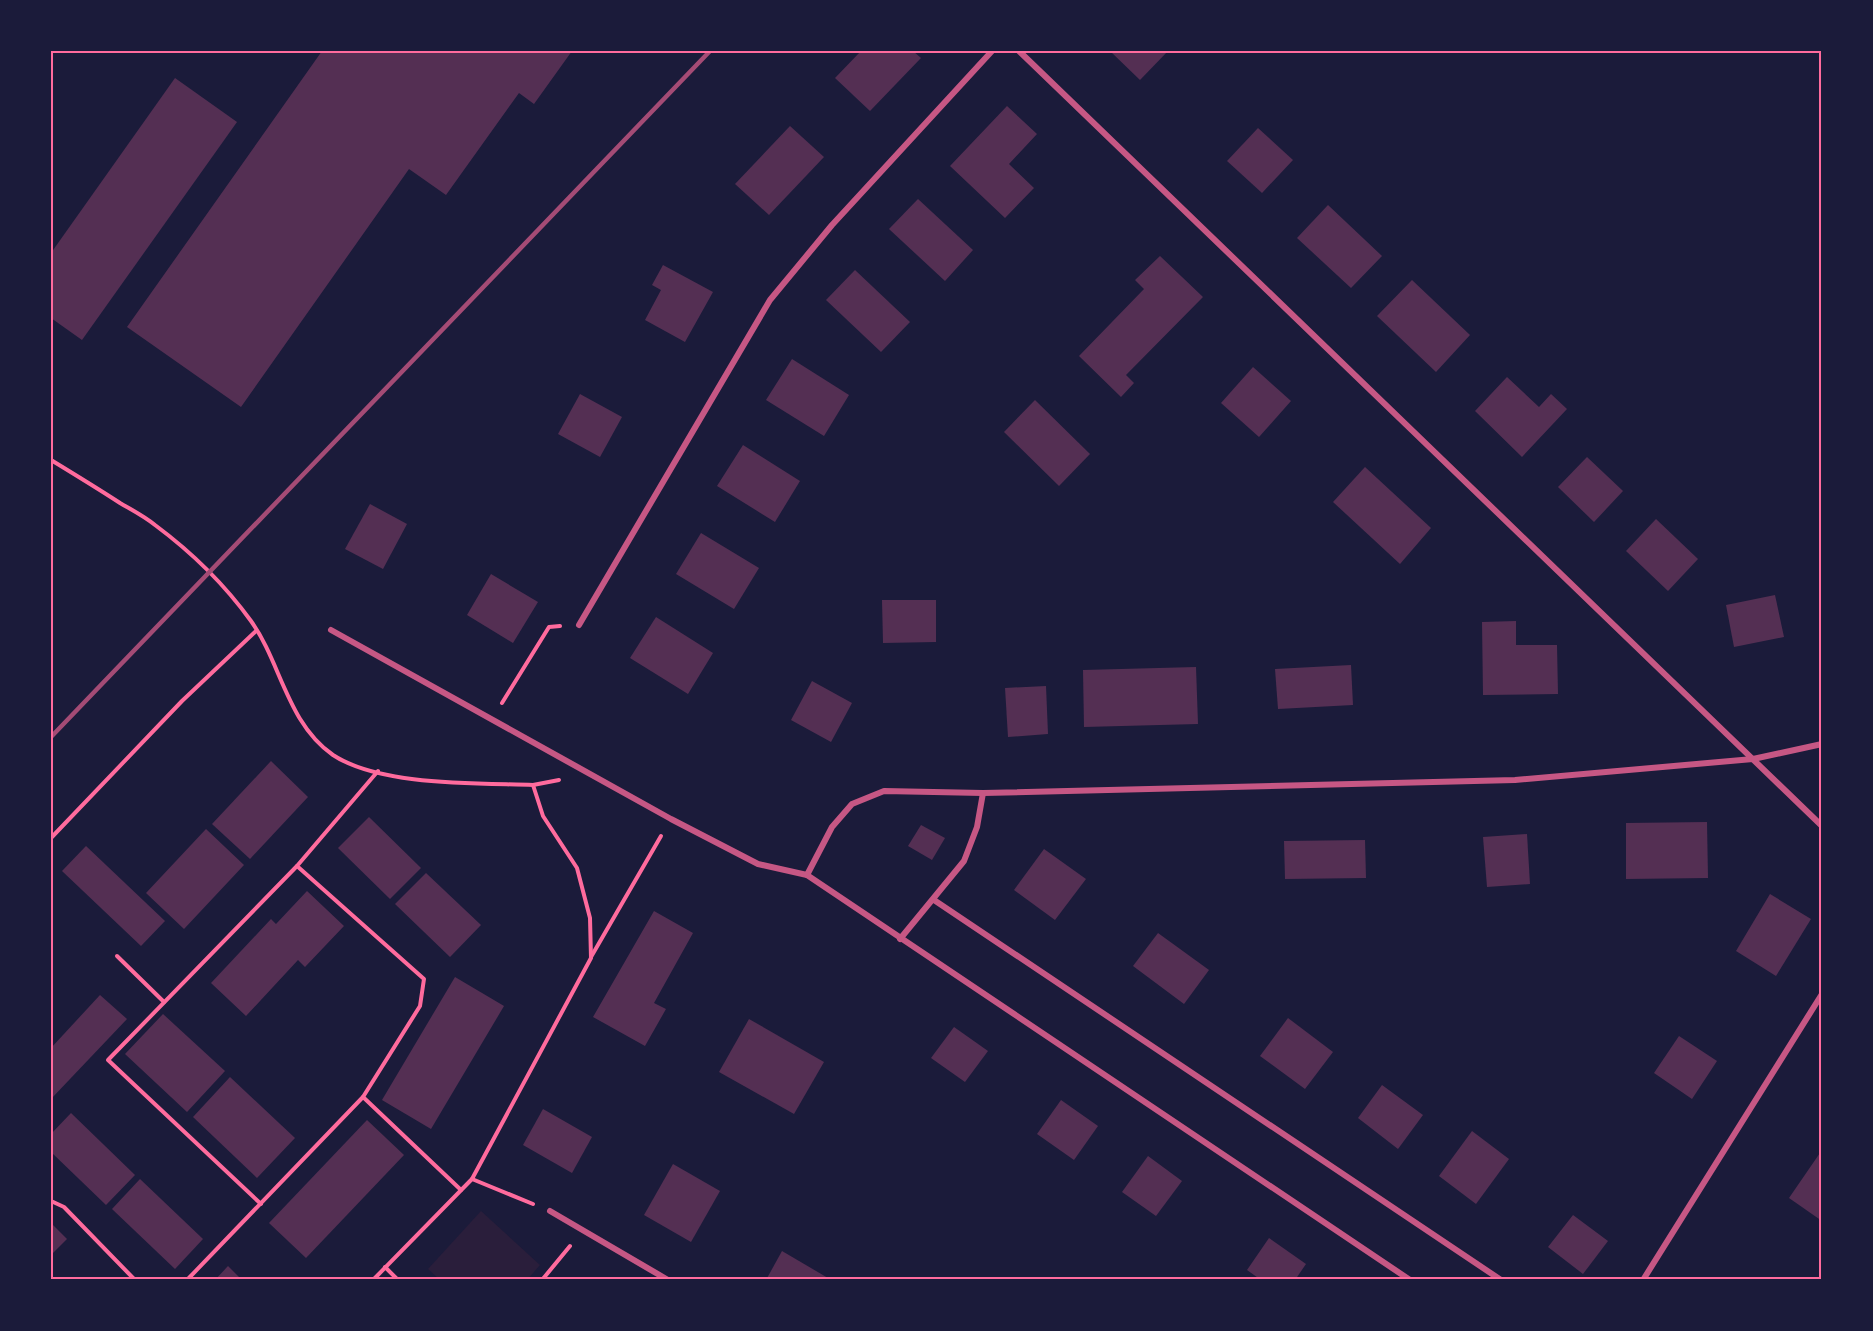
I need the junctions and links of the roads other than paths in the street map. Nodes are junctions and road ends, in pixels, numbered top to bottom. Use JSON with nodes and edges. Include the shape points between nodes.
{"nodes":[{"id":1,"x":992,"y":51,"type":"edge"},
{"id":2,"x":1019,"y":51,"type":"edge"},
{"id":3,"x":579,"y":625,"type":"road end"},
{"id":4,"x":332,"y":630,"type":"dead end"},
{"id":5,"x":1822,"y":744,"type":"edge"},
{"id":6,"x":1753,"y":759,"type":"junction"},
{"id":7,"x":983,"y":793,"type":"junction"},
{"id":8,"x":1822,"y":826,"type":"edge"},
{"id":9,"x":807,"y":875,"type":"junction"},
{"id":10,"x":934,"y":900,"type":"junction"},
{"id":11,"x":900,"y":939,"type":"junction"},
{"id":12,"x":1822,"y":994,"type":"edge"},
{"id":13,"x":550,"y":1210,"type":"road end"},
{"id":14,"x":668,"y":1280,"type":"edge"},
{"id":15,"x":1410,"y":1280,"type":"edge"},
{"id":16,"x":1501,"y":1280,"type":"edge"},
{"id":17,"x":1643,"y":1280,"type":"edge"}],
"edges":[{"from":1,"to":3,"type":"street","via":[[832,225],[770,300]]},
{"from":2,"to":6,"type":"street"},
{"from":4,"to":9,"type":"street","via":[[670,819],[758,864]]},
{"from":5,"to":6,"type":"street"},
{"from":6,"to":7,"type":"street","via":[[1515,780]]},
{"from":6,"to":8,"type":"street"},
{"from":7,"to":9,"type":"street","via":[[884,791],[852,804],[832,827]]},
{"from":7,"to":10,"type":"street","via":[[977,827],[964,861]]},
{"from":9,"to":11,"type":"street"},
{"from":10,"to":11,"type":"street"},
{"from":10,"to":16,"type":"street"},
{"from":11,"to":15,"type":"street"},
{"from":12,"to":17,"type":"street"},
{"from":13,"to":14,"type":"street"}]}
